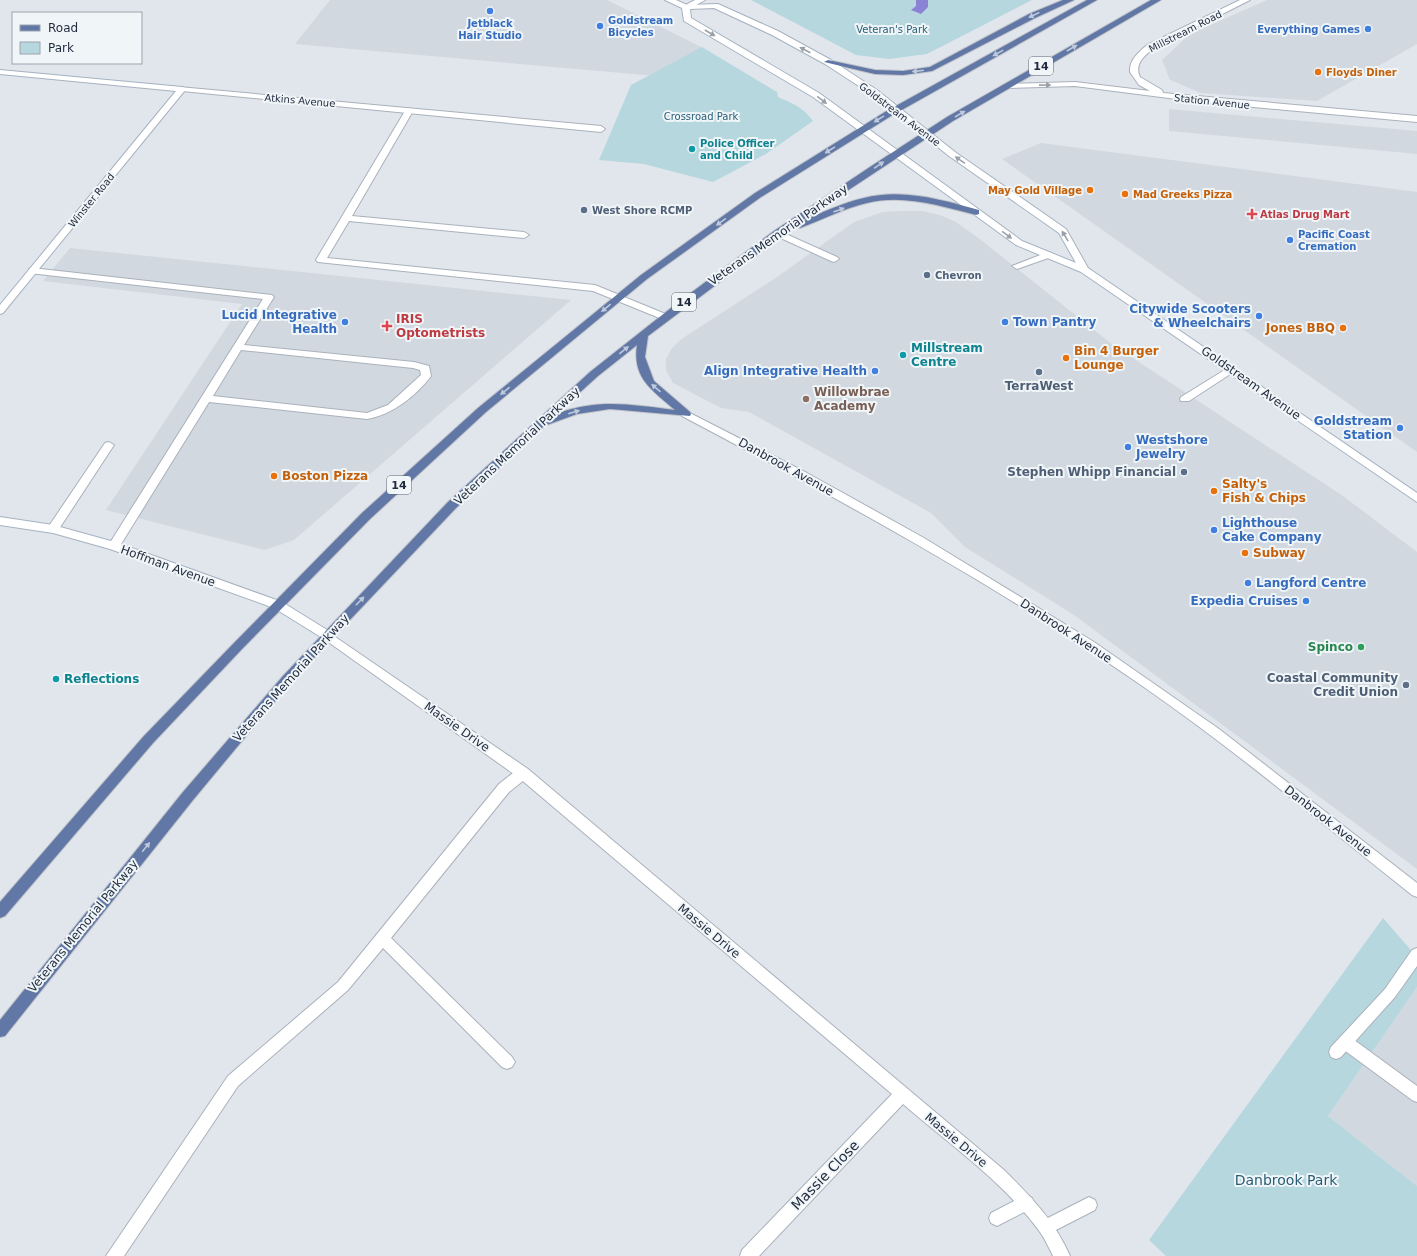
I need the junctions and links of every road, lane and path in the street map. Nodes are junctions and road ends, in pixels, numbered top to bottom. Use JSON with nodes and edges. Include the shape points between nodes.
{"nodes":[{"id":1,"x":669,"y":0,"type":"edge"},
{"id":2,"x":701,"y":0,"type":"edge"},
{"id":3,"x":1070,"y":0,"type":"edge"},
{"id":4,"x":1093,"y":0,"type":"edge"},
{"id":5,"x":1156,"y":0,"type":"edge"},
{"id":6,"x":1246,"y":0,"type":"edge"},
{"id":7,"x":686,"y":7,"type":"junction"},
{"id":8,"x":828,"y":62,"type":"junction"},
{"id":9,"x":0,"y":72,"type":"edge"},
{"id":10,"x":1006,"y":86,"type":"junction"},
{"id":11,"x":182,"y":89,"type":"junction"},
{"id":12,"x":1172,"y":97,"type":"junction"},
{"id":13,"x":896,"y":109,"type":"junction"},
{"id":14,"x":409,"y":111,"type":"junction"},
{"id":15,"x":1417,"y":119,"type":"edge"},
{"id":16,"x":601,"y":129,"type":"dead end"},
{"id":17,"x":863,"y":130,"type":"junction"},
{"id":18,"x":926,"y":134,"type":"junction"},
{"id":19,"x":896,"y":154,"type":"junction"},
{"id":20,"x":976,"y":212,"type":"junction"},
{"id":21,"x":346,"y":218,"type":"junction"},
{"id":22,"x":777,"y":234,"type":"junction"},
{"id":23,"x":524,"y":235,"type":"dead end"},
{"id":24,"x":1048,"y":256,"type":"junction"},
{"id":25,"x":834,"y":259,"type":"dead end"},
{"id":26,"x":1017,"y":266,"type":"dead end"},
{"id":27,"x":1084,"y":270,"type":"junction"},
{"id":28,"x":32,"y":271,"type":"junction"},
{"id":29,"x":619,"y":297,"type":"junction"},
{"id":30,"x":0,"y":310,"type":"edge"},
{"id":31,"x":665,"y":317,"type":"junction"},
{"id":32,"x":643,"y":334,"type":"junction"},
{"id":33,"x":239,"y":347,"type":"junction"},
{"id":34,"x":1231,"y":369,"type":"junction"},
{"id":35,"x":206,"y":398,"type":"junction"},
{"id":36,"x":1185,"y":399,"type":"dead end"},
{"id":37,"x":686,"y":414,"type":"junction"},
{"id":38,"x":538,"y":426,"type":"junction"},
{"id":39,"x":109,"y":444,"type":"dead end"},
{"id":40,"x":1417,"y":498,"type":"edge"},
{"id":41,"x":0,"y":521,"type":"edge"},
{"id":42,"x":53,"y":529,"type":"junction"},
{"id":43,"x":114,"y":546,"type":"junction"},
{"id":44,"x":278,"y":605,"type":"junction"},
{"id":45,"x":328,"y":636,"type":"junction"},
{"id":46,"x":523,"y":773,"type":"junction"},
{"id":47,"x":1417,"y":891,"type":"edge"},
{"id":48,"x":0,"y":912,"type":"edge"},
{"id":49,"x":382,"y":938,"type":"junction"},
{"id":50,"x":1417,"y":954,"type":"edge"},
{"id":51,"x":0,"y":1031,"type":"edge"},
{"id":52,"x":507,"y":1062,"type":"dead end"},
{"id":53,"x":902,"y":1094,"type":"junction"},
{"id":54,"x":1417,"y":1095,"type":"edge"},
{"id":55,"x":1026,"y":1203,"type":"junction"},
{"id":56,"x":1089,"y":1205,"type":"dead end"},
{"id":57,"x":997,"y":1218,"type":"dead end"},
{"id":58,"x":1046,"y":1227,"type":"junction"},
{"id":59,"x":114,"y":1256,"type":"edge"},
{"id":60,"x":748,"y":1256,"type":"edge"},
{"id":61,"x":1062,"y":1256,"type":"edge"}],
"edges":[{"from":1,"to":7,"type":"street","name":"Goldstream Avenue"},
{"from":2,"to":7,"type":"street"},
{"from":3,"to":8,"type":"main road","one_way":true,"via":[[1032,16],[932,69],[903,73],[875,72]]},
{"from":4,"to":13,"type":"main road","number":"14","one_way":true},
{"from":10,"to":5,"type":"main road","name":"Veterans Memorial Parkway","number":"14","one_way":true},
{"from":6,"to":12,"type":"street","name":"Millstream Road","via":[[1138,55],[1134,63],[1138,79],[1149,88]]},
{"from":8,"to":7,"type":"street","name":"Goldstream Avenue","one_way":true,"via":[[775,33],[715,6]]},
{"from":7,"to":17,"type":"street","name":"Goldstream Avenue","one_way":true,"via":[[688,20],[816,95]]},
{"from":8,"to":13,"type":"street","name":"Goldstream Avenue"},
{"from":9,"to":11,"type":"street","name":"Atkins Avenue"},
{"from":10,"to":12,"type":"street","name":"Station Avenue","one_way":true,"via":[[1074,84]]},
{"from":18,"to":10,"type":"main road","name":"Veterans Memorial Parkway","number":"14","one_way":true},
{"from":11,"to":14,"type":"street","name":"Atkins Avenue"},
{"from":11,"to":28,"type":"street","name":"Winster Road"},
{"from":12,"to":15,"type":"street","name":"Station Avenue"},
{"from":13,"to":17,"type":"main road","number":"14","one_way":true},
{"from":13,"to":18,"type":"street","name":"Goldstream Avenue"},
{"from":14,"to":16,"type":"street","name":"Atkins Avenue"},
{"from":14,"to":21,"type":"street"},
{"from":17,"to":19,"type":"street","name":"Goldstream Avenue"},
{"from":17,"to":29,"type":"main road","number":"14","one_way":true,"via":[[758,195]]},
{"from":18,"to":19,"type":"main road","name":"Veterans Memorial Parkway","number":"14"},
{"from":27,"to":18,"type":"street","name":"Goldstream Avenue","one_way":true,"via":[[1063,231]]},
{"from":19,"to":20,"type":"street","name":"Goldstream Avenue"},
{"from":22,"to":19,"type":"main road","name":"Veterans Memorial Parkway","number":"14","one_way":true},
{"from":22,"to":20,"type":"main road","one_way":true,"via":[[866,200],[906,197]]},
{"from":20,"to":24,"type":"street","name":"Goldstream Avenue","one_way":true,"via":[[1019,243]]},
{"from":21,"to":23,"type":"street"},
{"from":21,"to":29,"type":"street","via":[[321,260],[594,288]]},
{"from":22,"to":25,"type":"street"},
{"from":22,"to":31,"type":"main road","name":"Veterans Memorial Parkway","number":"14"},
{"from":24,"to":26,"type":"street"},
{"from":24,"to":27,"type":"street","name":"Goldstream Avenue"},
{"from":27,"to":34,"type":"street","name":"Goldstream Avenue"},
{"from":28,"to":30,"type":"street","name":"Winster Road"},
{"from":28,"to":33,"type":"street","via":[[269,297]]},
{"from":29,"to":31,"type":"street"},
{"from":29,"to":44,"type":"main road","number":"14","one_way":true,"via":[[482,410],[366,516]]},
{"from":31,"to":32,"type":"main road","name":"Veterans Memorial Parkway","number":"14"},
{"from":37,"to":32,"type":"main road","one_way":true,"via":[[649,382],[640,357]]},
{"from":38,"to":32,"type":"main road","name":"Veterans Memorial Parkway","number":"14","one_way":true,"via":[[594,374]]},
{"from":33,"to":35,"type":"street"},
{"from":33,"to":35,"type":"street","via":[[414,365],[425,368],[426,376],[378,416]]},
{"from":34,"to":36,"type":"street"},
{"from":34,"to":40,"type":"street","name":"Goldstream Avenue"},
{"from":35,"to":43,"type":"street"},
{"from":38,"to":37,"type":"main road","one_way":true,"via":[[575,411],[610,406]]},
{"from":37,"to":47,"type":"street","name":"Danbrook Avenue","via":[[819,485],[1047,618],[1146,683],[1245,755]]},
{"from":45,"to":38,"type":"main road","name":"Veterans Memorial Parkway","number":"14","one_way":true,"via":[[452,505]]},
{"from":39,"to":42,"type":"street"},
{"from":41,"to":42,"type":"street","name":"Hoffman Avenue"},
{"from":42,"to":43,"type":"street","name":"Hoffman Avenue"},
{"from":43,"to":44,"type":"street","name":"Hoffman Avenue"},
{"from":44,"to":45,"type":"street","name":"Hoffman Avenue"},
{"from":44,"to":48,"type":"main road","number":"14","via":[[148,740]]},
{"from":45,"to":46,"type":"street","name":"Massie Drive"},
{"from":51,"to":45,"type":"main road","name":"Veterans Memorial Parkway","number":"14","one_way":true,"via":[[188,796],[287,679]]},
{"from":46,"to":49,"type":"street","via":[[504,788]]},
{"from":46,"to":53,"type":"street","name":"Massie Drive"},
{"from":49,"to":52,"type":"street"},
{"from":49,"to":59,"type":"street","via":[[343,986],[233,1081]]},
{"from":50,"to":54,"type":"street","via":[[1390,993],[1341,1047]]},
{"from":53,"to":55,"type":"street","name":"Massie Drive","via":[[998,1175]]},
{"from":53,"to":60,"type":"street","name":"Massie Close"},
{"from":55,"to":57,"type":"street"},
{"from":55,"to":58,"type":"street","name":"Massie Drive"},
{"from":56,"to":58,"type":"street"},
{"from":58,"to":61,"type":"street","name":"Massie Drive"}]}
